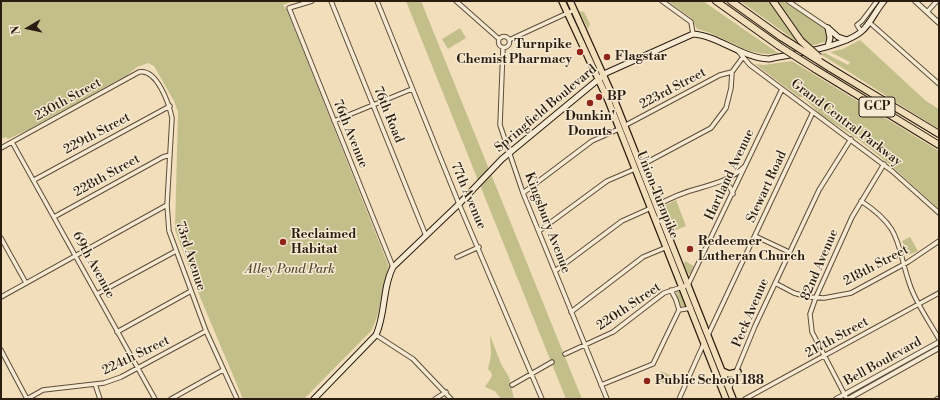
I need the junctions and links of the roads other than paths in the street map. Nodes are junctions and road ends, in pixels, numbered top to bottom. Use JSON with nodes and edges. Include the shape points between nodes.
{"nodes":[{"id":1,"x":312,"y":1,"type":"edge"},
{"id":2,"x":331,"y":1,"type":"edge"},
{"id":3,"x":377,"y":1,"type":"edge"},
{"id":4,"x":456,"y":1,"type":"edge"},
{"id":5,"x":562,"y":1,"type":"edge"},
{"id":6,"x":570,"y":1,"type":"edge"},
{"id":7,"x":662,"y":1,"type":"edge"},
{"id":8,"x":712,"y":1,"type":"edge"},
{"id":9,"x":716,"y":1,"type":"edge"},
{"id":10,"x":731,"y":1,"type":"edge"},
{"id":11,"x":772,"y":1,"type":"edge"},
{"id":12,"x":788,"y":1,"type":"edge"},
{"id":13,"x":877,"y":1,"type":"edge"},
{"id":14,"x":884,"y":1,"type":"edge"},
{"id":15,"x":915,"y":1,"type":"edge"},
{"id":16,"x":937,"y":1,"type":"edge"},
{"id":17,"x":574,"y":10,"type":"junction"},
{"id":18,"x":927,"y":12,"type":"junction"},
{"id":19,"x":568,"y":13,"type":"junction"},
{"id":20,"x":744,"y":22,"type":"junction"},
{"id":21,"x":869,"y":22,"type":"junction"},
{"id":22,"x":939,"y":23,"type":"edge"},
{"id":23,"x":828,"y":28,"type":"junction"},
{"id":24,"x":861,"y":31,"type":"junction"},
{"id":25,"x":693,"y":34,"type":"junction"},
{"id":26,"x":499,"y":39,"type":"junction"},
{"id":27,"x":509,"y":40,"type":"junction"},
{"id":28,"x":848,"y":40,"type":"junction"},
{"id":29,"x":828,"y":46,"type":"junction"},
{"id":30,"x":503,"y":48,"type":"junction"},
{"id":31,"x":744,"y":56,"type":"junction"},
{"id":32,"x":830,"y":68,"type":"junction"},
{"id":33,"x":146,"y":72,"type":"joint"},
{"id":34,"x":732,"y":72,"type":"junction"},
{"id":35,"x":601,"y":77,"type":"junction"},
{"id":36,"x":939,"y":84,"type":"edge"},
{"id":37,"x":412,"y":89,"type":"junction"},
{"id":38,"x":782,"y":89,"type":"junction"},
{"id":39,"x":373,"y":105,"type":"junction"},
{"id":40,"x":170,"y":106,"type":"junction"},
{"id":41,"x":813,"y":112,"type":"junction"},
{"id":42,"x":334,"y":121,"type":"junction"},
{"id":43,"x":622,"y":127,"type":"junction"},
{"id":44,"x":939,"y":134,"type":"edge"},
{"id":45,"x":851,"y":139,"type":"junction"},
{"id":46,"x":12,"y":142,"type":"junction"},
{"id":47,"x":939,"y":145,"type":"edge"},
{"id":48,"x":1,"y":148,"type":"edge"},
{"id":49,"x":511,"y":153,"type":"junction"},
{"id":50,"x":170,"y":156,"type":"junction"},
{"id":51,"x":747,"y":163,"type":"junction"},
{"id":52,"x":884,"y":164,"type":"junction"},
{"id":53,"x":638,"y":167,"type":"junction"},
{"id":54,"x":34,"y":180,"type":"junction"},
{"id":55,"x":723,"y":181,"type":"junction"},
{"id":56,"x":523,"y":193,"type":"junction"},
{"id":57,"x":733,"y":194,"type":"junction"},
{"id":58,"x":861,"y":201,"type":"junction"},
{"id":59,"x":460,"y":204,"type":"junction"},
{"id":60,"x":167,"y":205,"type":"junction"},
{"id":61,"x":653,"y":207,"type":"junction"},
{"id":62,"x":939,"y":213,"type":"edge"},
{"id":63,"x":54,"y":217,"type":"junction"},
{"id":64,"x":539,"y":231,"type":"junction"},
{"id":65,"x":426,"y":236,"type":"junction"},
{"id":66,"x":755,"y":236,"type":"junction"},
{"id":67,"x":1,"y":238,"type":"edge"},
{"id":68,"x":939,"y":241,"type":"edge"},
{"id":69,"x":479,"y":246,"type":"junction"},
{"id":70,"x":666,"y":247,"type":"junction"},
{"id":71,"x":176,"y":251,"type":"junction"},
{"id":72,"x":789,"y":252,"type":"junction"},
{"id":73,"x":76,"y":256,"type":"junction"},
{"id":74,"x":457,"y":257,"type":"dead end"},
{"id":75,"x":904,"y":264,"type":"junction"},
{"id":76,"x":393,"y":267,"type":"junction"},
{"id":77,"x":555,"y":271,"type":"junction"},
{"id":78,"x":26,"y":283,"type":"junction"},
{"id":79,"x":775,"y":283,"type":"junction"},
{"id":80,"x":685,"y":286,"type":"junction"},
{"id":81,"x":671,"y":290,"type":"junction"},
{"id":82,"x":191,"y":291,"type":"junction"},
{"id":83,"x":939,"y":293,"type":"edge"},
{"id":84,"x":97,"y":294,"type":"junction"},
{"id":85,"x":1,"y":297,"type":"edge"},
{"id":86,"x":816,"y":297,"type":"junction"},
{"id":87,"x":920,"y":304,"type":"junction"},
{"id":88,"x":690,"y":308,"type":"junction"},
{"id":89,"x":679,"y":310,"type":"junction"},
{"id":90,"x":571,"y":312,"type":"junction"},
{"id":91,"x":206,"y":331,"type":"junction"},
{"id":92,"x":118,"y":332,"type":"junction"},
{"id":93,"x":376,"y":335,"type":"junction"},
{"id":94,"x":708,"y":336,"type":"junction"},
{"id":95,"x":939,"y":341,"type":"edge"},
{"id":96,"x":704,"y":342,"type":"junction"},
{"id":97,"x":585,"y":346,"type":"junction"},
{"id":98,"x":939,"y":348,"type":"edge"},
{"id":99,"x":1,"y":350,"type":"edge"},
{"id":100,"x":565,"y":354,"type":"dead end"},
{"id":101,"x":824,"y":356,"type":"junction"},
{"id":102,"x":552,"y":362,"type":"dead end"},
{"id":103,"x":138,"y":369,"type":"junction"},
{"id":104,"x":223,"y":370,"type":"junction"},
{"id":105,"x":722,"y":371,"type":"junction"},
{"id":106,"x":532,"y":372,"type":"junction"},
{"id":107,"x":738,"y":372,"type":"junction"},
{"id":108,"x":95,"y":384,"type":"junction"},
{"id":109,"x":601,"y":385,"type":"junction"},
{"id":110,"x":512,"y":386,"type":"dead end"},
{"id":111,"x":729,"y":390,"type":"junction"},
{"id":112,"x":446,"y":392,"type":"junction"},
{"id":113,"x":844,"y":394,"type":"junction"},
{"id":114,"x":27,"y":399,"type":"edge"},
{"id":115,"x":100,"y":399,"type":"edge"},
{"id":116,"x":155,"y":399,"type":"edge"},
{"id":117,"x":170,"y":399,"type":"edge"},
{"id":118,"x":237,"y":399,"type":"edge"},
{"id":119,"x":314,"y":399,"type":"edge"},
{"id":120,"x":435,"y":399,"type":"edge"},
{"id":121,"x":451,"y":399,"type":"edge"},
{"id":122,"x":542,"y":399,"type":"edge"},
{"id":123,"x":607,"y":399,"type":"edge"},
{"id":124,"x":679,"y":399,"type":"edge"},
{"id":125,"x":726,"y":399,"type":"edge"},
{"id":126,"x":732,"y":399,"type":"edge"},
{"id":127,"x":745,"y":399,"type":"edge"},
{"id":128,"x":836,"y":399,"type":"edge"},
{"id":129,"x":847,"y":399,"type":"edge"}],
"edges":[{"from":1,"to":42,"type":"street","name":"76th Avenue","via":[[289,8]]},
{"from":2,"to":39,"type":"street","name":"76th Road"},
{"from":3,"to":37,"type":"street","name":"77th Avenue"},
{"from":4,"to":26,"type":"street"},
{"from":5,"to":19,"type":"main road","name":"Union Turnpike"},
{"from":6,"to":17,"type":"main road","name":"Union Turnpike"},
{"from":7,"to":25,"type":"street","via":[[691,22]]},
{"from":8,"to":20,"type":"highway"},
{"from":9,"to":20,"type":"highway","name":"Grand Central Parkway","number":"GCP"},
{"from":10,"to":32,"type":"highway","number":"GCP","bridge":true},
{"from":11,"to":32,"type":"highway","bridge":true,"via":[[801,41]]},
{"from":12,"to":23,"type":"street"},
{"from":13,"to":24,"type":"street","via":[[857,24]]},
{"from":14,"to":21,"type":"main road"},
{"from":15,"to":18,"type":"street"},
{"from":16,"to":18,"type":"street"},
{"from":17,"to":19,"type":"street"},
{"from":17,"to":35,"type":"main road","name":"Union Turnpike"},
{"from":18,"to":22,"type":"street"},
{"from":19,"to":27,"type":"street"},
{"from":19,"to":35,"type":"main road","name":"Union Turnpike"},
{"from":20,"to":47,"type":"highway","name":"Grand Central Parkway","number":"GCP","bridge":true,"via":[[815,70]]},
{"from":21,"to":24,"type":"main road"},
{"from":21,"to":36,"type":"street"},
{"from":23,"to":28,"type":"main road","via":[[838,37]]},
{"from":23,"to":29,"type":"main road"},
{"from":24,"to":28,"type":"main road"},
{"from":25,"to":31,"type":"main road","via":[[702,35]]},
{"from":25,"to":35,"type":"main road","name":"Springfield Boulevard"},
{"from":26,"to":27,"type":"street","via":[[504,37]]},
{"from":26,"to":30,"type":"street","via":[[499,45]]},
{"from":27,"to":30,"type":"street","via":[[509,45]]},
{"from":28,"to":29,"type":"main road"},
{"from":29,"to":31,"type":"main road","via":[[770,59]]},
{"from":30,"to":49,"type":"street","name":"Kingsbury Avenue","via":[[500,125]]},
{"from":31,"to":34,"type":"street"},
{"from":31,"to":38,"type":"street","name":"Grand Central Parkway","via":[[750,65]]},
{"from":32,"to":44,"type":"highway","number":"GCP"},
{"from":33,"to":40,"type":"street","name":"73rd Avenue","via":[[154,76]]},
{"from":33,"to":46,"type":"street","name":"230th Street","via":[[139,72]]},
{"from":34,"to":43,"type":"street","name":"223rd Street","via":[[720,75]]},
{"from":34,"to":53,"type":"street","via":[[726,108],[711,128]]},
{"from":35,"to":43,"type":"main road","name":"Union Turnpike"},
{"from":35,"to":49,"type":"main road","name":"Springfield Boulevard"},
{"from":37,"to":39,"type":"street"},
{"from":37,"to":59,"type":"street","name":"77th Avenue"},
{"from":38,"to":41,"type":"street","name":"Grand Central Parkway"},
{"from":38,"to":51,"type":"street","name":"Hartland Avenue"},
{"from":39,"to":42,"type":"street"},
{"from":39,"to":65,"type":"street","name":"76th Road"},
{"from":40,"to":50,"type":"street","name":"73rd Avenue"},
{"from":40,"to":54,"type":"street","name":"229th Street"},
{"from":41,"to":45,"type":"street","name":"Grand Central Parkway"},
{"from":41,"to":66,"type":"street","name":"Stewart Road"},
{"from":42,"to":76,"type":"street","name":"76th Avenue"},
{"from":43,"to":53,"type":"main road","name":"Union Turnpike"},
{"from":43,"to":56,"type":"street","name":"223rd Street","via":[[592,141]]},
{"from":45,"to":52,"type":"street","name":"Grand Central Parkway"},
{"from":45,"to":72,"type":"street","name":"Peck Avenue","via":[[819,190]]},
{"from":46,"to":48,"type":"street","name":"230th Street"},
{"from":46,"to":54,"type":"street","name":"69th Avenue"},
{"from":49,"to":56,"type":"street","name":"Kingsbury Avenue"},
{"from":49,"to":59,"type":"main road","name":"Springfield Boulevard","via":[[502,159]]},
{"from":50,"to":60,"type":"street","name":"73rd Avenue"},
{"from":50,"to":63,"type":"street","name":"228th Street","via":[[163,157]]},
{"from":51,"to":55,"type":"street"},
{"from":51,"to":57,"type":"street","name":"Hartland Avenue"},
{"from":52,"to":58,"type":"street","name":"82nd Avenue"},
{"from":52,"to":62,"type":"street","name":"Grand Central Parkway"},
{"from":53,"to":61,"type":"main road","name":"Union Turnpike"},
{"from":53,"to":64,"type":"street","via":[[607,181]]},
{"from":54,"to":63,"type":"street","name":"69th Avenue"},
{"from":55,"to":57,"type":"street"},
{"from":55,"to":61,"type":"street","via":[[681,194]]},
{"from":56,"to":64,"type":"street","name":"Kingsbury Avenue"},
{"from":57,"to":80,"type":"street","name":"Hartland Avenue"},
{"from":58,"to":75,"type":"street","via":[[878,212],[893,229]]},
{"from":58,"to":86,"type":"street","name":"82nd Avenue"},
{"from":59,"to":65,"type":"main road","name":"Springfield Boulevard"},
{"from":59,"to":69,"type":"street","name":"77th Avenue"},
{"from":60,"to":71,"type":"street","name":"73rd Avenue","via":[[169,231]]},
{"from":60,"to":73,"type":"street"},
{"from":61,"to":70,"type":"main road","name":"Union Turnpike"},
{"from":61,"to":77,"type":"street","via":[[622,221]]},
{"from":61,"to":80,"type":"main road","name":"Union Turnpike"},
{"from":63,"to":73,"type":"street","name":"69th Avenue"},
{"from":64,"to":77,"type":"street","name":"Kingsbury Avenue"},
{"from":65,"to":76,"type":"main road","name":"Springfield Boulevard"},
{"from":66,"to":72,"type":"street"},
{"from":66,"to":94,"type":"street","name":"Stewart Road"},
{"from":67,"to":78,"type":"street"},
{"from":68,"to":75,"type":"street","name":"218th Street"},
{"from":69,"to":74,"type":"street"},
{"from":69,"to":106,"type":"street","name":"77th Avenue"},
{"from":70,"to":80,"type":"main road","name":"Union Turnpike"},
{"from":70,"to":90,"type":"street","via":[[642,257]]},
{"from":71,"to":82,"type":"street","name":"73rd Avenue"},
{"from":71,"to":84,"type":"street"},
{"from":72,"to":79,"type":"street","name":"Peck Avenue"},
{"from":73,"to":78,"type":"street"},
{"from":73,"to":84,"type":"street","name":"69th Avenue"},
{"from":75,"to":86,"type":"street","name":"218th Street","via":[[851,293]]},
{"from":75,"to":87,"type":"street","via":[[906,275]]},
{"from":76,"to":93,"type":"main road","name":"Springfield Boulevard","via":[[387,277],[382,323]]},
{"from":77,"to":90,"type":"street","name":"Kingsbury Avenue"},
{"from":78,"to":85,"type":"street"},
{"from":79,"to":86,"type":"street","name":"218th Street","via":[[794,293]]},
{"from":79,"to":107,"type":"street","name":"Peck Avenue"},
{"from":80,"to":81,"type":"street","name":"220th Street"},
{"from":80,"to":88,"type":"main road","name":"Union Turnpike"},
{"from":80,"to":94,"type":"main road","name":"Union Turnpike"},
{"from":81,"to":89,"type":"street"},
{"from":81,"to":97,"type":"street","name":"220th Street","via":[[614,332]]},
{"from":82,"to":91,"type":"street","name":"73rd Avenue"},
{"from":82,"to":92,"type":"street"},
{"from":83,"to":87,"type":"street","name":"217th Street"},
{"from":84,"to":92,"type":"street","name":"69th Avenue"},
{"from":86,"to":101,"type":"street","name":"82nd Avenue","via":[[810,322]]},
{"from":87,"to":95,"type":"street"},
{"from":87,"to":101,"type":"street","name":"217th Street"},
{"from":88,"to":89,"type":"street"},
{"from":88,"to":96,"type":"main road","name":"Union Turnpike"},
{"from":89,"to":109,"type":"street","via":[[653,364]]},
{"from":90,"to":97,"type":"street","name":"Kingsbury Avenue"},
{"from":91,"to":103,"type":"street","name":"224th Street"},
{"from":91,"to":104,"type":"street","name":"73rd Avenue"},
{"from":92,"to":103,"type":"street","name":"69th Avenue"},
{"from":93,"to":112,"type":"street","via":[[413,359]]},
{"from":93,"to":119,"type":"main road","name":"Springfield Boulevard"},
{"from":94,"to":105,"type":"main road","name":"Union Turnpike"},
{"from":95,"to":113,"type":"street","name":"Bell Boulevard"},
{"from":96,"to":124,"type":"street"},
{"from":96,"to":125,"type":"main road","name":"Union Turnpike"},
{"from":97,"to":100,"type":"street","name":"220th Street"},
{"from":97,"to":109,"type":"street","name":"Kingsbury Avenue"},
{"from":98,"to":129,"type":"street","name":"Bell Boulevard"},
{"from":99,"to":114,"type":"street"},
{"from":101,"to":113,"type":"street","name":"82nd Avenue"},
{"from":101,"to":127,"type":"street","name":"217th Street"},
{"from":102,"to":106,"type":"street"},
{"from":103,"to":108,"type":"street","name":"224th Street","via":[[122,377]]},
{"from":103,"to":116,"type":"street","name":"69th Avenue"},
{"from":104,"to":117,"type":"street"},
{"from":104,"to":118,"type":"street","name":"73rd Avenue"},
{"from":105,"to":107,"type":"main road","via":[[729,374]]},
{"from":105,"to":111,"type":"main road","name":"Union Turnpike"},
{"from":106,"to":110,"type":"street"},
{"from":106,"to":122,"type":"street","name":"77th Avenue"},
{"from":107,"to":111,"type":"street","name":"Peck Avenue"},
{"from":108,"to":114,"type":"street","name":"224th Street","via":[[56,387],[43,390]]},
{"from":108,"to":115,"type":"street"},
{"from":109,"to":123,"type":"street","name":"Kingsbury Avenue"},
{"from":111,"to":126,"type":"main road","name":"Union Turnpike"},
{"from":112,"to":120,"type":"street"},
{"from":112,"to":121,"type":"street"},
{"from":113,"to":128,"type":"street","name":"Bell Boulevard"},
{"from":113,"to":129,"type":"street","name":"82nd Avenue"}]}
